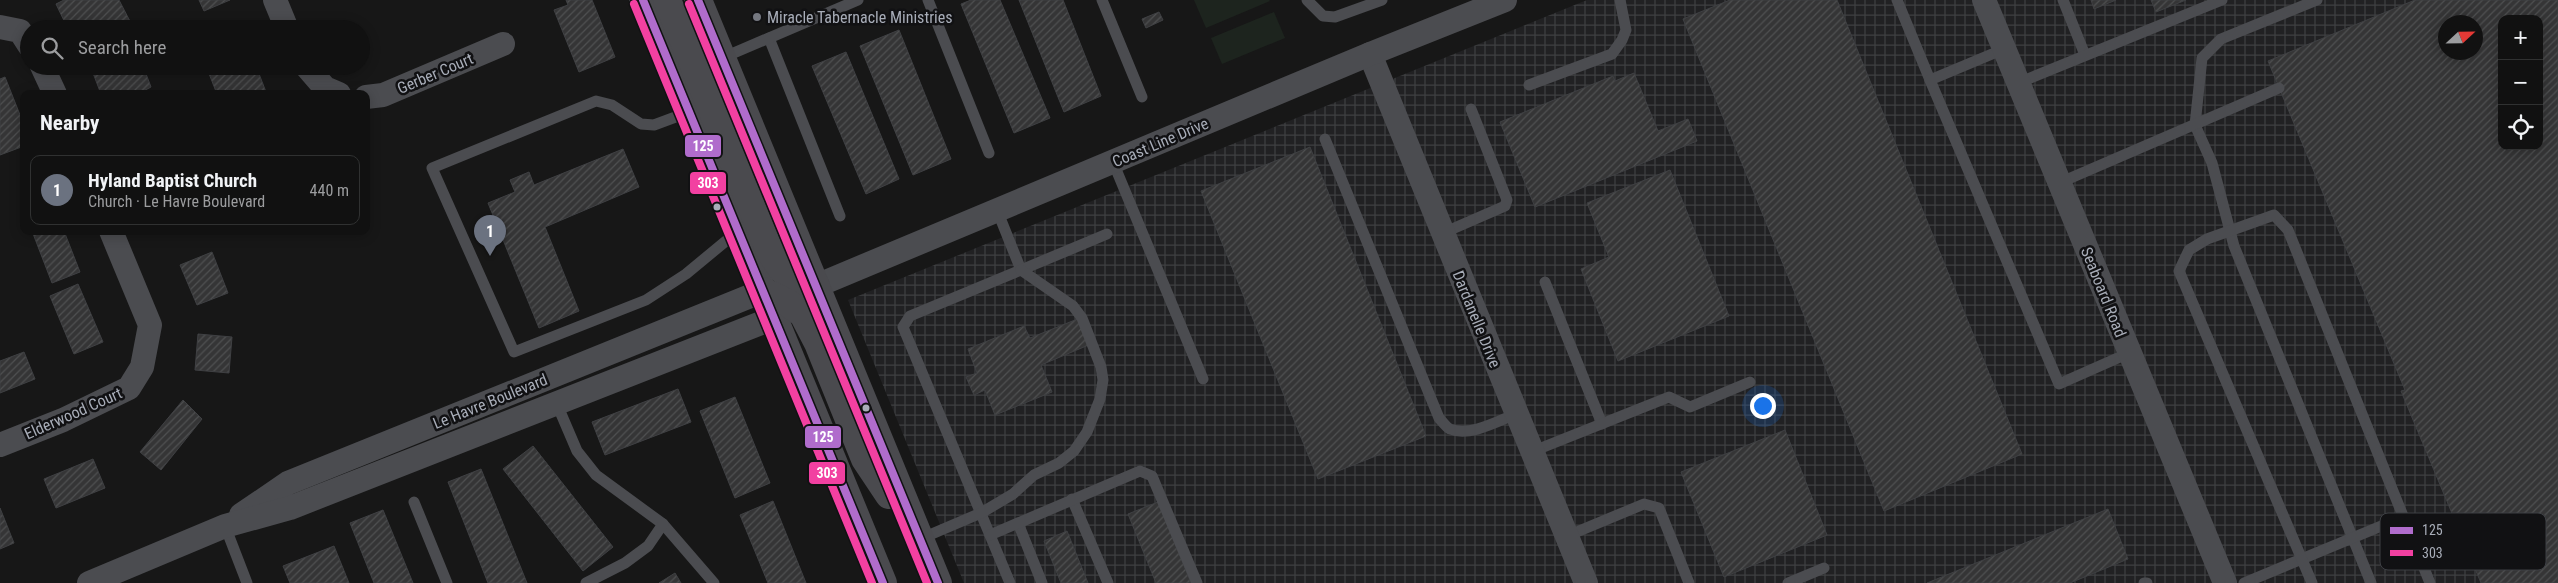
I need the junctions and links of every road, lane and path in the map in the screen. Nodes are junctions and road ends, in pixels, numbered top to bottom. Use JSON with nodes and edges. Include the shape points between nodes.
{"nodes":[{"id":1,"x":275,"y":0,"type":"edge"},
{"id":2,"x":644,"y":0,"type":"edge"},
{"id":3,"x":667,"y":0,"type":"edge"},
{"id":4,"x":698,"y":0,"type":"edge"},
{"id":5,"x":858,"y":0,"type":"edge"},
{"id":6,"x":928,"y":0,"type":"edge"},
{"id":7,"x":1102,"y":0,"type":"edge"},
{"id":8,"x":1307,"y":0,"type":"edge"},
{"id":9,"x":1382,"y":0,"type":"edge"},
{"id":10,"x":1505,"y":0,"type":"edge"},
{"id":11,"x":1620,"y":0,"type":"edge"},
{"id":12,"x":1897,"y":0,"type":"edge"},
{"id":13,"x":1984,"y":0,"type":"edge"},
{"id":14,"x":2063,"y":0,"type":"edge"},
{"id":15,"x":2222,"y":0,"type":"edge"},
{"id":16,"x":2317,"y":0,"type":"edge"},
{"id":17,"x":283,"y":20,"type":"edge"},
{"id":18,"x":0,"y":27,"type":"edge"},
{"id":19,"x":20,"y":31,"type":"edge"},
{"id":20,"x":769,"y":38,"type":"junction"},
{"id":21,"x":503,"y":44,"type":"dead end"},
{"id":22,"x":2004,"y":48,"type":"junction"},
{"id":23,"x":1370,"y":54,"type":"junction"},
{"id":24,"x":2085,"y":55,"type":"junction"},
{"id":25,"x":722,"y":58,"type":"junction"},
{"id":26,"x":46,"y":75,"type":"edge"},
{"id":27,"x":314,"y":75,"type":"edge"},
{"id":28,"x":1930,"y":80,"type":"junction"},
{"id":29,"x":2018,"y":82,"type":"junction"},
{"id":30,"x":1529,"y":85,"type":"dead end"},
{"id":31,"x":2279,"y":88,"type":"dead end"},
{"id":32,"x":53,"y":90,"type":"edge"},
{"id":33,"x":330,"y":90,"type":"edge"},
{"id":34,"x":370,"y":97,"type":"edge"},
{"id":35,"x":1142,"y":97,"type":"dead end"},
{"id":36,"x":1471,"y":108,"type":"dead end"},
{"id":37,"x":689,"y":112,"type":"junction"},
{"id":38,"x":2195,"y":125,"type":"junction"},
{"id":39,"x":1325,"y":139,"type":"dead end"},
{"id":40,"x":989,"y":153,"type":"dead end"},
{"id":41,"x":1113,"y":162,"type":"junction"},
{"id":42,"x":2059,"y":183,"type":"junction"},
{"id":43,"x":997,"y":210,"type":"junction"},
{"id":44,"x":840,"y":216,"type":"dead end"},
{"id":45,"x":738,"y":230,"type":"junction"},
{"id":46,"x":2230,"y":230,"type":"junction"},
{"id":47,"x":1442,"y":233,"type":"junction"},
{"id":48,"x":1107,"y":234,"type":"dead end"},
{"id":49,"x":113,"y":235,"type":"edge"},
{"id":50,"x":1021,"y":270,"type":"junction"},
{"id":51,"x":1545,"y":282,"type":"dead end"},
{"id":52,"x":816,"y":286,"type":"junction"},
{"id":53,"x":763,"y":291,"type":"junction"},
{"id":54,"x":774,"y":318,"type":"junction"},
{"id":55,"x":2129,"y":352,"type":"junction"},
{"id":56,"x":1203,"y":379,"type":"dead end"},
{"id":57,"x":1750,"y":382,"type":"dead end"},
{"id":58,"x":556,"y":402,"type":"junction"},
{"id":59,"x":1516,"y":414,"type":"junction"},
{"id":60,"x":1602,"y":424,"type":"junction"},
{"id":61,"x":0,"y":445,"type":"edge"},
{"id":62,"x":1531,"y":452,"type":"junction"},
{"id":63,"x":1072,"y":499,"type":"junction"},
{"id":64,"x":414,"y":502,"type":"dead end"},
{"id":65,"x":981,"y":512,"type":"junction"},
{"id":66,"x":2401,"y":513,"type":"edge"},
{"id":67,"x":1018,"y":523,"type":"junction"},
{"id":68,"x":663,"y":524,"type":"junction"},
{"id":69,"x":225,"y":526,"type":"junction"},
{"id":70,"x":2380,"y":527,"type":"edge"},
{"id":71,"x":990,"y":535,"type":"junction"},
{"id":72,"x":1566,"y":536,"type":"junction"},
{"id":73,"x":920,"y":539,"type":"junction"},
{"id":74,"x":2352,"y":539,"type":"junction"},
{"id":75,"x":870,"y":551,"type":"junction"},
{"id":76,"x":2302,"y":559,"type":"junction"},
{"id":77,"x":1824,"y":568,"type":"dead end"},
{"id":78,"x":2425,"y":570,"type":"edge"},
{"id":79,"x":89,"y":583,"type":"edge"},
{"id":80,"x":247,"y":583,"type":"edge"},
{"id":81,"x":447,"y":583,"type":"edge"},
{"id":82,"x":586,"y":583,"type":"edge"},
{"id":83,"x":714,"y":583,"type":"edge"},
{"id":84,"x":883,"y":583,"type":"edge"},
{"id":85,"x":887,"y":583,"type":"edge"},
{"id":86,"x":938,"y":583,"type":"edge"},
{"id":87,"x":1010,"y":583,"type":"edge"},
{"id":88,"x":1042,"y":583,"type":"edge"},
{"id":89,"x":1108,"y":583,"type":"edge"},
{"id":90,"x":1197,"y":583,"type":"edge"},
{"id":91,"x":1586,"y":583,"type":"edge"},
{"id":92,"x":1689,"y":583,"type":"edge"},
{"id":93,"x":1788,"y":583,"type":"edge"},
{"id":94,"x":2225,"y":583,"type":"edge"},
{"id":95,"x":2244,"y":583,"type":"edge"},
{"id":96,"x":2312,"y":583,"type":"edge"},
{"id":97,"x":2371,"y":583,"type":"edge"},
{"id":98,"x":2430,"y":583,"type":"edge"}],
"edges":[{"from":1,"to":17,"type":"street"},
{"from":2,"to":37,"type":"main road"},
{"from":3,"to":52,"type":"main road","via":[[769,250],[782,271],[796,282]]},
{"from":4,"to":25,"type":"main road"},
{"from":5,"to":20,"type":"lane"},
{"from":6,"to":40,"type":"lane"},
{"from":7,"to":35,"type":"lane"},
{"from":8,"to":9,"type":"lane","via":[[1323,16],[1335,17]]},
{"from":10,"to":23,"type":"street","name":"Coast Line Drive"},
{"from":11,"to":30,"type":"lane","via":[[1626,30],[1612,54]]},
{"from":12,"to":28,"type":"lane"},
{"from":13,"to":22,"type":"street","name":"Seaboard Road"},
{"from":14,"to":24,"type":"lane"},
{"from":15,"to":24,"type":"lane"},
{"from":16,"to":38,"type":"lane","via":[[2221,39],[2202,58]]},
{"from":18,"to":19,"type":"street"},
{"from":20,"to":25,"type":"lane"},
{"from":20,"to":44,"type":"lane"},
{"from":21,"to":34,"type":"street","name":"Gerber Court","via":[[383,95]]},
{"from":22,"to":28,"type":"lane"},
{"from":22,"to":29,"type":"street","name":"Seaboard Road"},
{"from":23,"to":41,"type":"street","name":"Coast Line Drive"},
{"from":23,"to":47,"type":"street","name":"Dardanelle Drive"},
{"from":24,"to":29,"type":"lane"},
{"from":25,"to":52,"type":"main road"},
{"from":26,"to":32,"type":"street"},
{"from":27,"to":33,"type":"street"},
{"from":28,"to":55,"type":"lane","via":[[2059,384]]},
{"from":29,"to":42,"type":"street","name":"Seaboard Road"},
{"from":31,"to":38,"type":"lane"},
{"from":36,"to":47,"type":"lane","via":[[1507,200],[1505,206],[1496,211]]},
{"from":37,"to":45,"type":"main road"},
{"from":37,"to":45,"type":"lane","via":[[654,125],[641,124],[612,105],[596,101],[432,168],[514,352],[646,300],[686,274]]},
{"from":38,"to":42,"type":"lane"},
{"from":38,"to":46,"type":"lane","via":[[2212,163]]},
{"from":39,"to":59,"type":"lane","via":[[1439,418],[1449,429],[1463,431]]},
{"from":41,"to":43,"type":"street","name":"Coast Line Drive"},
{"from":41,"to":56,"type":"lane"},
{"from":42,"to":55,"type":"street","name":"Seaboard Road"},
{"from":43,"to":50,"type":"lane"},
{"from":43,"to":52,"type":"street","name":"Coast Line Drive"},
{"from":45,"to":53,"type":"main road"},
{"from":46,"to":66,"type":"lane","via":[[2274,216],[2288,230]]},
{"from":46,"to":74,"type":"lane"},
{"from":46,"to":76,"type":"lane","via":[[2188,250],[2179,271]]},
{"from":47,"to":59,"type":"street","name":"Dardanelle Drive"},
{"from":48,"to":50,"type":"lane"},
{"from":49,"to":61,"type":"street","name":"Elderwood Court","via":[[150,325],[142,367],[129,388],[63,420]]},
{"from":50,"to":65,"type":"lane","via":[[1073,306],[1082,318],[1101,367],[1100,399],[1087,432],[1074,451],[1059,463],[1034,474],[1013,494]]},
{"from":50,"to":65,"type":"lane","via":[[910,316],[903,327]]},
{"from":51,"to":60,"type":"lane"},
{"from":52,"to":73,"type":"main road"},
{"from":53,"to":54,"type":"main road"},
{"from":53,"to":69,"type":"street","name":"Le Havre Boulevard","via":[[288,483]]},
{"from":53,"to":73,"type":"main road","via":[[803,314],[865,459]]},
{"from":54,"to":58,"type":"street","name":"Le Havre Boulevard"},
{"from":54,"to":75,"type":"main road"},
{"from":55,"to":94,"type":"street","name":"Seaboard Road"},
{"from":57,"to":60,"type":"lane","via":[[1690,407],[1669,396]]},
{"from":58,"to":68,"type":"lane","via":[[577,451],[596,475]]},
{"from":58,"to":69,"type":"street","name":"Le Havre Boulevard","via":[[290,508]]},
{"from":59,"to":62,"type":"street","name":"Dardanelle Drive"},
{"from":60,"to":62,"type":"lane"},
{"from":62,"to":72,"type":"street","name":"Dardanelle Drive"},
{"from":63,"to":67,"type":"lane"},
{"from":63,"to":89,"type":"lane"},
{"from":63,"to":90,"type":"lane","via":[[1140,471],[1152,476]]},
{"from":64,"to":81,"type":"lane"},
{"from":65,"to":71,"type":"lane"},
{"from":65,"to":73,"type":"lane"},
{"from":67,"to":71,"type":"lane"},
{"from":67,"to":88,"type":"lane"},
{"from":68,"to":82,"type":"lane","via":[[648,546],[625,563]]},
{"from":68,"to":83,"type":"lane"},
{"from":69,"to":79,"type":"street","name":"Le Havre Boulevard"},
{"from":69,"to":80,"type":"lane"},
{"from":70,"to":74,"type":"lane"},
{"from":71,"to":87,"type":"lane"},
{"from":72,"to":91,"type":"street","name":"Dardanelle Drive"},
{"from":72,"to":92,"type":"lane","via":[[1644,504],[1659,508]]},
{"from":73,"to":86,"type":"main road"},
{"from":74,"to":76,"type":"lane"},
{"from":74,"to":97,"type":"lane"},
{"from":75,"to":84,"type":"main road"},
{"from":75,"to":85,"type":"main road"},
{"from":76,"to":95,"type":"lane"},
{"from":76,"to":96,"type":"lane"},
{"from":77,"to":93,"type":"lane"},
{"from":78,"to":98,"type":"lane"}]}
